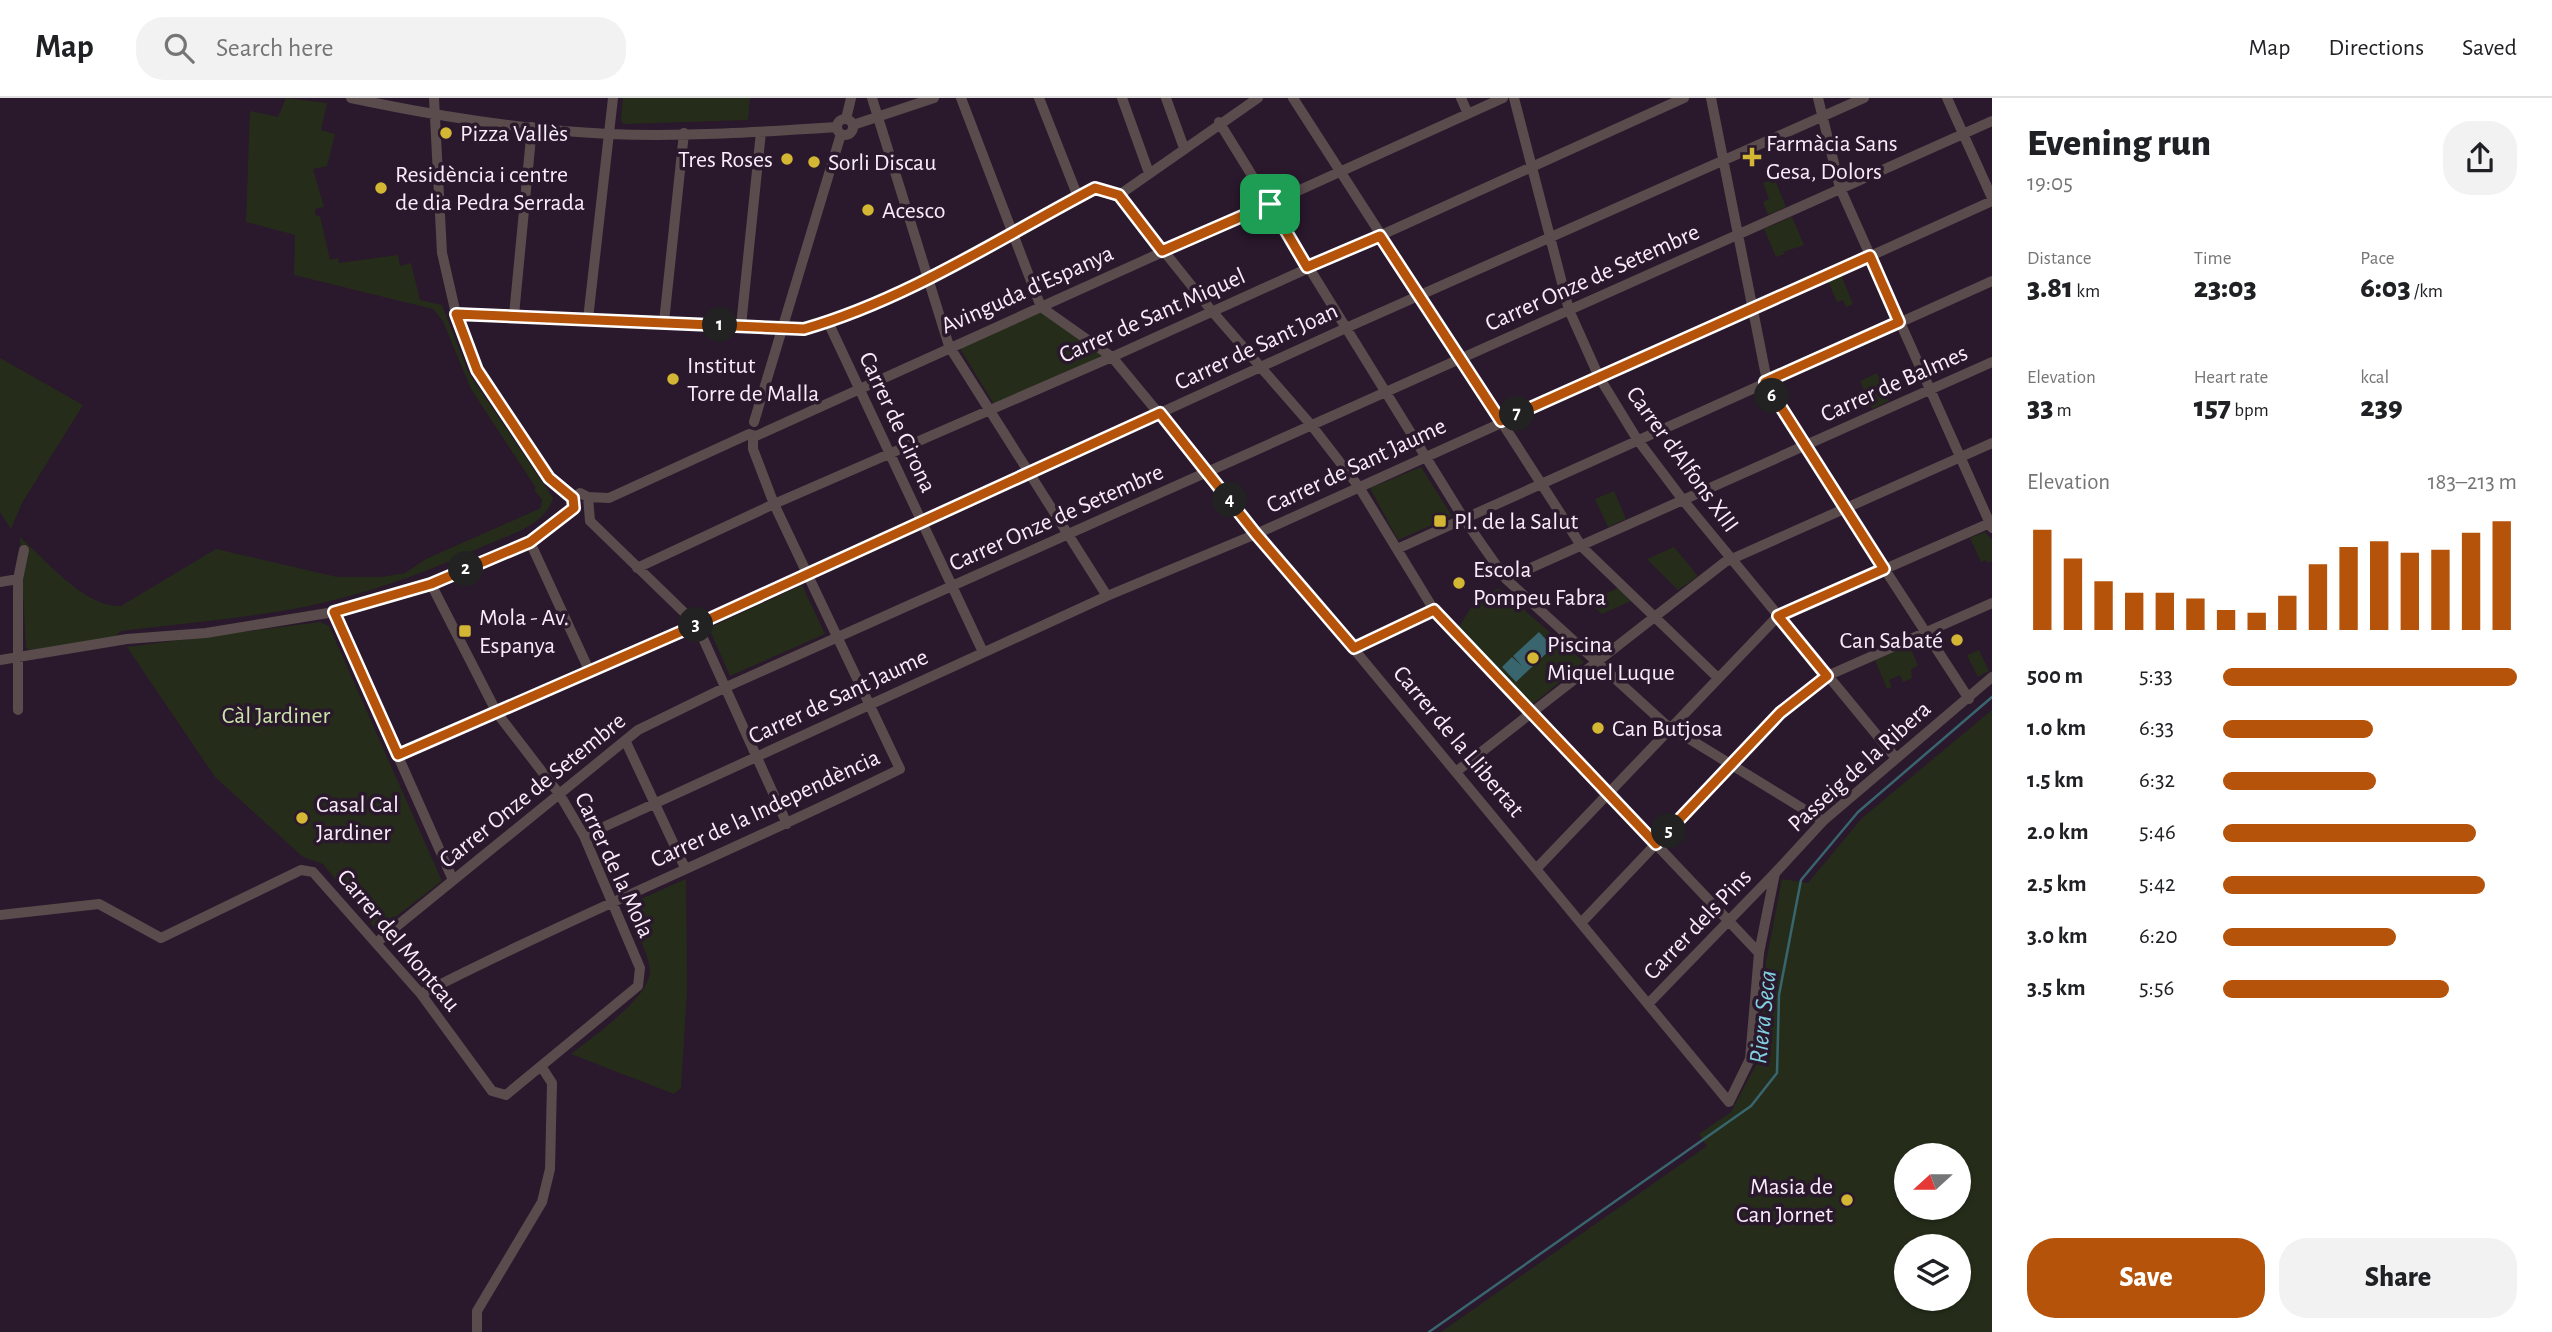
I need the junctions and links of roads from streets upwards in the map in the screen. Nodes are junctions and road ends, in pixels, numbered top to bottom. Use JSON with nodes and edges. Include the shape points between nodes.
{"nodes":[{"id":1,"x":351,"y":98,"type":"edge"},
{"id":2,"x":434,"y":98,"type":"edge"},
{"id":3,"x":613,"y":98,"type":"edge"},
{"id":4,"x":851,"y":98,"type":"edge"},
{"id":5,"x":872,"y":98,"type":"edge"},
{"id":6,"x":934,"y":98,"type":"edge"},
{"id":7,"x":961,"y":98,"type":"edge"},
{"id":8,"x":1039,"y":98,"type":"edge"},
{"id":9,"x":1122,"y":98,"type":"edge"},
{"id":10,"x":1166,"y":98,"type":"edge"},
{"id":11,"x":1293,"y":98,"type":"edge"},
{"id":12,"x":1461,"y":98,"type":"edge"},
{"id":13,"x":1503,"y":98,"type":"edge"},
{"id":14,"x":1514,"y":98,"type":"edge"},
{"id":15,"x":1684,"y":98,"type":"edge"},
{"id":16,"x":1711,"y":98,"type":"edge"},
{"id":17,"x":1818,"y":98,"type":"edge"},
{"id":18,"x":1864,"y":98,"type":"edge"},
{"id":19,"x":1947,"y":98,"type":"edge"},
{"id":20,"x":1254,"y":99,"type":"edge"},
{"id":21,"x":1468,"y":114,"type":"junction"},
{"id":22,"x":434,"y":116,"type":"junction"},
{"id":23,"x":1823,"y":117,"type":"junction"},
{"id":24,"x":879,"y":118,"type":"junction"},
{"id":25,"x":1992,"y":121,"type":"edge"},
{"id":26,"x":849,"y":122,"type":"junction"},
{"id":27,"x":1219,"y":122,"type":"junction"},
{"id":28,"x":533,"y":127,"type":"junction"},
{"id":29,"x":839,"y":130,"type":"junction"},
{"id":30,"x":761,"y":132,"type":"junction"},
{"id":31,"x":684,"y":133,"type":"junction"},
{"id":32,"x":610,"y":134,"type":"junction"},
{"id":33,"x":1963,"y":134,"type":"junction"},
{"id":34,"x":1184,"y":148,"type":"junction"},
{"id":35,"x":1723,"y":161,"type":"junction"},
{"id":36,"x":1532,"y":165,"type":"junction"},
{"id":37,"x":1149,"y":173,"type":"junction"},
{"id":38,"x":1338,"y":173,"type":"junction"},
{"id":39,"x":1840,"y":188,"type":"junction"},
{"id":40,"x":1119,"y":195,"type":"junction"},
{"id":41,"x":1078,"y":197,"type":"junction"},
{"id":42,"x":1992,"y":200,"type":"edge"},
{"id":43,"x":1270,"y":204,"type":"junction"},
{"id":44,"x":1014,"y":232,"type":"junction"},
{"id":45,"x":1737,"y":235,"type":"junction"},
{"id":46,"x":1380,"y":236,"type":"junction"},
{"id":47,"x":1551,"y":237,"type":"junction"},
{"id":48,"x":1162,"y":251,"type":"junction"},
{"id":49,"x":1870,"y":256,"type":"junction"},
{"id":50,"x":1307,"y":267,"type":"junction"},
{"id":51,"x":930,"y":278,"type":"junction"},
{"id":52,"x":1992,"y":281,"type":"edge"},
{"id":53,"x":1421,"y":296,"type":"junction"},
{"id":54,"x":1041,"y":307,"type":"junction"},
{"id":55,"x":1751,"y":309,"type":"junction"},
{"id":56,"x":1211,"y":310,"type":"junction"},
{"id":57,"x":1569,"y":310,"type":"junction"},
{"id":58,"x":456,"y":314,"type":"junction"},
{"id":59,"x":514,"y":315,"type":"junction"},
{"id":60,"x":588,"y":319,"type":"junction"},
{"id":61,"x":664,"y":322,"type":"junction"},
{"id":62,"x":828,"y":322,"type":"junction"},
{"id":63,"x":1899,"y":322,"type":"junction"},
{"id":64,"x":741,"y":326,"type":"junction"},
{"id":65,"x":1346,"y":328,"type":"junction"},
{"id":66,"x":781,"y":330,"type":"junction"},
{"id":67,"x":949,"y":346,"type":"junction"},
{"id":68,"x":1112,"y":357,"type":"junction"},
{"id":69,"x":1462,"y":359,"type":"junction"},
{"id":70,"x":1992,"y":362,"type":"edge"},
{"id":71,"x":1263,"y":368,"type":"junction"},
{"id":72,"x":1598,"y":377,"type":"junction"},
{"id":73,"x":1765,"y":382,"type":"junction"},
{"id":74,"x":860,"y":387,"type":"junction"},
{"id":75,"x":1929,"y":390,"type":"junction"},
{"id":76,"x":1387,"y":393,"type":"junction"},
{"id":77,"x":989,"y":409,"type":"junction"},
{"id":78,"x":1160,"y":413,"type":"junction"},
{"id":79,"x":1501,"y":421,"type":"junction"},
{"id":80,"x":1312,"y":426,"type":"junction"},
{"id":81,"x":754,"y":434,"type":"junction"},
{"id":82,"x":1637,"y":439,"type":"junction"},
{"id":83,"x":1992,"y":443,"type":"edge"},
{"id":84,"x":1804,"y":446,"type":"junction"},
{"id":85,"x":889,"y":455,"type":"junction"},
{"id":86,"x":1426,"y":456,"type":"junction"},
{"id":87,"x":1960,"y":457,"type":"junction"},
{"id":88,"x":1030,"y":470,"type":"junction"},
{"id":89,"x":1209,"y":473,"type":"junction"},
{"id":90,"x":1543,"y":483,"type":"junction"},
{"id":91,"x":1359,"y":487,"type":"junction"},
{"id":92,"x":1683,"y":500,"type":"junction"},
{"id":93,"x":587,"y":502,"type":"junction"},
{"id":94,"x":574,"y":503,"type":"junction"},
{"id":95,"x":775,"y":504,"type":"junction"},
{"id":96,"x":1844,"y":508,"type":"junction"},
{"id":97,"x":1464,"y":519,"type":"junction"},
{"id":98,"x":921,"y":522,"type":"junction"},
{"id":99,"x":1991,"y":525,"type":"edge"},
{"id":100,"x":1069,"y":534,"type":"junction"},
{"id":101,"x":1256,"y":534,"type":"junction"},
{"id":102,"x":530,"y":542,"type":"junction"},
{"id":103,"x":1582,"y":547,"type":"junction"},
{"id":104,"x":1396,"y":549,"type":"junction"},
{"id":105,"x":24,"y":550,"type":"dead end"},
{"id":106,"x":1731,"y":558,"type":"junction"},
{"id":107,"x":636,"y":568,"type":"junction"},
{"id":108,"x":1884,"y":569,"type":"junction"},
{"id":109,"x":808,"y":574,"type":"junction"},
{"id":110,"x":18,"y":579,"type":"junction"},
{"id":111,"x":1506,"y":579,"type":"junction"},
{"id":112,"x":0,"y":582,"type":"edge"},
{"id":113,"x":431,"y":584,"type":"junction"},
{"id":114,"x":951,"y":586,"type":"junction"},
{"id":115,"x":1107,"y":596,"type":"junction"},
{"id":116,"x":1992,"y":603,"type":"edge"},
{"id":117,"x":1434,"y":610,"type":"junction"},
{"id":118,"x":334,"y":612,"type":"junction"},
{"id":119,"x":1778,"y":616,"type":"junction"},
{"id":120,"x":1654,"y":617,"type":"junction"},
{"id":121,"x":696,"y":625,"type":"junction"},
{"id":122,"x":1925,"y":632,"type":"junction"},
{"id":123,"x":838,"y":637,"type":"junction"},
{"id":124,"x":1354,"y":648,"type":"junction"},
{"id":125,"x":983,"y":652,"type":"junction"},
{"id":126,"x":18,"y":658,"type":"junction"},
{"id":127,"x":0,"y":660,"type":"edge"},
{"id":128,"x":1596,"y":662,"type":"junction"},
{"id":129,"x":589,"y":670,"type":"junction"},
{"id":130,"x":1827,"y":676,"type":"junction"},
{"id":131,"x":1992,"y":677,"type":"edge"},
{"id":132,"x":1718,"y":678,"type":"junction"},
{"id":133,"x":724,"y":688,"type":"junction"},
{"id":134,"x":1969,"y":699,"type":"junction"},
{"id":135,"x":870,"y":706,"type":"junction"},
{"id":136,"x":18,"y":710,"type":"dead end"},
{"id":137,"x":497,"y":713,"type":"junction"},
{"id":138,"x":1531,"y":713,"type":"junction"},
{"id":139,"x":1670,"y":728,"type":"junction"},
{"id":140,"x":626,"y":741,"type":"junction"},
{"id":141,"x":398,"y":755,"type":"junction"},
{"id":142,"x":755,"y":757,"type":"junction"},
{"id":143,"x":1895,"y":757,"type":"junction"},
{"id":144,"x":1732,"y":765,"type":"junction"},
{"id":145,"x":1457,"y":771,"type":"junction"},
{"id":146,"x":1606,"y":793,"type":"junction"},
{"id":147,"x":560,"y":795,"type":"junction"},
{"id":148,"x":655,"y":805,"type":"junction"},
{"id":149,"x":1823,"y":821,"type":"junction"},
{"id":150,"x":787,"y":824,"type":"junction"},
{"id":151,"x":584,"y":836,"type":"junction"},
{"id":152,"x":1656,"y":844,"type":"junction"},
{"id":153,"x":1538,"y":867,"type":"junction"},
{"id":154,"x":685,"y":868,"type":"junction"},
{"id":155,"x":1775,"y":873,"type":"junction"},
{"id":156,"x":453,"y":880,"type":"junction"},
{"id":157,"x":611,"y":904,"type":"junction"},
{"id":158,"x":0,"y":915,"type":"edge"},
{"id":159,"x":1729,"y":920,"type":"junction"},
{"id":160,"x":1582,"y":922,"type":"junction"},
{"id":161,"x":376,"y":943,"type":"junction"},
{"id":162,"x":1759,"y":953,"type":"junction"},
{"id":163,"x":421,"y":994,"type":"junction"},
{"id":164,"x":1649,"y":1003,"type":"junction"},
{"id":165,"x":541,"y":1066,"type":"junction"},
{"id":166,"x":506,"y":1095,"type":"joint"},
{"id":167,"x":477,"y":1332,"type":"edge"}],
"edges":[{"from":1,"to":22,"type":"street"},
{"from":2,"to":22,"type":"street"},
{"from":3,"to":32,"type":"street"},
{"from":4,"to":26,"type":"street"},
{"from":5,"to":24,"type":"street"},
{"from":6,"to":24,"type":"street"},
{"from":7,"to":44,"type":"street"},
{"from":8,"to":41,"type":"street"},
{"from":9,"to":37,"type":"street"},
{"from":10,"to":34,"type":"street"},
{"from":11,"to":38,"type":"street"},
{"from":12,"to":21,"type":"street"},
{"from":13,"to":21,"type":"street","name":"Avinguda d'Espanya"},
{"from":14,"to":36,"type":"street","name":"Carrer d'Alfons XIII"},
{"from":15,"to":36,"type":"street","name":"Carrer de Sant Miquel"},
{"from":16,"to":35,"type":"street"},
{"from":17,"to":23,"type":"street"},
{"from":18,"to":23,"type":"street","name":"Carrer de Sant Joan"},
{"from":19,"to":33,"type":"street"},
{"from":20,"to":27,"type":"street"},
{"from":21,"to":38,"type":"street","name":"Avinguda d'Espanya"},
{"from":22,"to":28,"type":"street"},
{"from":22,"to":58,"type":"street","via":[[442,253]]},
{"from":23,"to":35,"type":"street","name":"Carrer de Sant Joan"},
{"from":23,"to":39,"type":"street"},
{"from":24,"to":26,"type":"street"},
{"from":24,"to":51,"type":"street"},
{"from":25,"to":33,"type":"street","name":"Carrer Onze de Setembre"},
{"from":26,"to":29,"type":"street","via":[[850,133]]},
{"from":27,"to":34,"type":"street"},
{"from":27,"to":43,"type":"street"},
{"from":28,"to":32,"type":"street"},
{"from":28,"to":59,"type":"street"},
{"from":29,"to":30,"type":"street"},
{"from":29,"to":66,"type":"street"},
{"from":30,"to":31,"type":"street"},
{"from":30,"to":64,"type":"street"},
{"from":31,"to":32,"type":"street"},
{"from":31,"to":61,"type":"street"},
{"from":32,"to":60,"type":"street"},
{"from":33,"to":39,"type":"street","name":"Carrer Onze de Setembre"},
{"from":33,"to":42,"type":"street"},
{"from":34,"to":37,"type":"street"},
{"from":35,"to":45,"type":"street"},
{"from":35,"to":47,"type":"street","name":"Carrer de Sant Joan"},
{"from":36,"to":46,"type":"street","name":"Carrer de Sant Miquel"},
{"from":36,"to":47,"type":"street","name":"Carrer d'Alfons XIII"},
{"from":37,"to":40,"type":"street"},
{"from":38,"to":43,"type":"street","name":"Avinguda d'Espanya"},
{"from":38,"to":46,"type":"street"},
{"from":39,"to":45,"type":"street","name":"Carrer Onze de Setembre"},
{"from":39,"to":49,"type":"street"},
{"from":40,"to":41,"type":"street","via":[[1095,188]]},
{"from":40,"to":48,"type":"street"},
{"from":41,"to":44,"type":"street"},
{"from":42,"to":49,"type":"street","name":"Carrer de Sant Jaume"},
{"from":43,"to":48,"type":"street","name":"Avinguda d'Espanya"},
{"from":43,"to":50,"type":"street"},
{"from":44,"to":51,"type":"street"},
{"from":44,"to":54,"type":"street"},
{"from":45,"to":55,"type":"street"},
{"from":45,"to":57,"type":"street","name":"Carrer Onze de Setembre"},
{"from":46,"to":50,"type":"street","name":"Carrer de Sant Miquel"},
{"from":46,"to":53,"type":"street"},
{"from":47,"to":53,"type":"street","name":"Carrer de Sant Joan"},
{"from":47,"to":57,"type":"street","name":"Carrer d'Alfons XIII"},
{"from":48,"to":54,"type":"street","name":"Avinguda d'Espanya"},
{"from":48,"to":56,"type":"street"},
{"from":49,"to":55,"type":"street","name":"Carrer de Sant Jaume"},
{"from":49,"to":63,"type":"street"},
{"from":50,"to":56,"type":"street","name":"Carrer de Sant Miquel"},
{"from":50,"to":65,"type":"street"},
{"from":51,"to":62,"type":"street"},
{"from":51,"to":67,"type":"street"},
{"from":52,"to":63,"type":"street"},
{"from":53,"to":65,"type":"street","name":"Carrer de Sant Joan"},
{"from":53,"to":69,"type":"street"},
{"from":54,"to":67,"type":"street","name":"Avinguda d'Espanya"},
{"from":54,"to":68,"type":"street","name":"Carrer de la Llibertat"},
{"from":55,"to":72,"type":"street","name":"Carrer de Sant Jaume"},
{"from":55,"to":73,"type":"street"},
{"from":56,"to":68,"type":"street","name":"Carrer de Sant Miquel"},
{"from":56,"to":71,"type":"street"},
{"from":57,"to":69,"type":"street","name":"Carrer Onze de Setembre"},
{"from":57,"to":72,"type":"street","name":"Carrer d'Alfons XIII"},
{"from":58,"to":59,"type":"street"},
{"from":58,"to":94,"type":"street","via":[[477,370],[549,478]]},
{"from":59,"to":60,"type":"street"},
{"from":60,"to":61,"type":"street"},
{"from":61,"to":64,"type":"street"},
{"from":62,"to":66,"type":"street"},
{"from":62,"to":74,"type":"street","name":"Carrer de Girona"},
{"from":63,"to":73,"type":"street"},
{"from":63,"to":75,"type":"street"},
{"from":64,"to":66,"type":"street"},
{"from":65,"to":71,"type":"street","name":"Carrer de Sant Joan"},
{"from":65,"to":76,"type":"street"},
{"from":66,"to":81,"type":"street","via":[[754,422],[747,425]]},
{"from":67,"to":74,"type":"street","name":"Avinguda d'Espanya"},
{"from":67,"to":77,"type":"street"},
{"from":68,"to":77,"type":"street","name":"Carrer de Sant Miquel"},
{"from":68,"to":78,"type":"street","name":"Carrer de la Llibertat"},
{"from":69,"to":76,"type":"street","name":"Carrer Onze de Setembre"},
{"from":69,"to":79,"type":"street"},
{"from":70,"to":75,"type":"street","name":"Carrer de Balmes"},
{"from":71,"to":78,"type":"street","name":"Carrer de Sant Joan"},
{"from":71,"to":80,"type":"street"},
{"from":72,"to":79,"type":"street","name":"Carrer de Sant Jaume"},
{"from":72,"to":82,"type":"street","name":"Carrer d'Alfons XIII"},
{"from":73,"to":82,"type":"street"},
{"from":73,"to":84,"type":"street"},
{"from":74,"to":81,"type":"street","name":"Avinguda d'Espanya"},
{"from":74,"to":85,"type":"street","name":"Carrer de Girona"},
{"from":75,"to":84,"type":"street","name":"Carrer de Balmes"},
{"from":75,"to":87,"type":"street"},
{"from":76,"to":80,"type":"street","name":"Carrer Onze de Setembre"},
{"from":76,"to":86,"type":"street"},
{"from":77,"to":85,"type":"street","name":"Carrer de Sant Miquel"},
{"from":77,"to":88,"type":"street"},
{"from":78,"to":88,"type":"street","name":"Carrer de Sant Joan"},
{"from":78,"to":89,"type":"street","name":"Carrer de la Llibertat"},
{"from":79,"to":86,"type":"street","name":"Carrer de Sant Jaume"},
{"from":79,"to":90,"type":"street"},
{"from":80,"to":89,"type":"street","name":"Carrer Onze de Setembre"},
{"from":80,"to":91,"type":"street"},
{"from":81,"to":93,"type":"street","name":"Avinguda d'Espanya","via":[[610,498]]},
{"from":81,"to":95,"type":"street","via":[[753,449]]},
{"from":82,"to":90,"type":"street"},
{"from":82,"to":92,"type":"street","name":"Carrer d'Alfons XIII"},
{"from":83,"to":87,"type":"street"},
{"from":84,"to":92,"type":"street","name":"Carrer de Balmes"},
{"from":84,"to":96,"type":"street"},
{"from":85,"to":95,"type":"street","name":"Carrer de Sant Miquel"},
{"from":85,"to":98,"type":"street","name":"Carrer de Girona"},
{"from":86,"to":91,"type":"street","name":"Carrer de Sant Jaume"},
{"from":86,"to":97,"type":"street"},
{"from":87,"to":96,"type":"street"},
{"from":87,"to":99,"type":"street"},
{"from":88,"to":98,"type":"street","name":"Carrer de Sant Joan"},
{"from":88,"to":100,"type":"street"},
{"from":89,"to":100,"type":"street","name":"Carrer Onze de Setembre"},
{"from":89,"to":101,"type":"street","name":"Carrer de la Llibertat"},
{"from":90,"to":97,"type":"street"},
{"from":90,"to":103,"type":"street"},
{"from":91,"to":101,"type":"street","name":"Carrer de Sant Jaume"},
{"from":91,"to":104,"type":"street"},
{"from":92,"to":103,"type":"street","name":"Carrer de Balmes"},
{"from":92,"to":106,"type":"street","name":"Carrer d'Alfons XIII"},
{"from":93,"to":94,"type":"street","via":[[583,510]]},
{"from":93,"to":94,"type":"street","via":[[580,493]]},
{"from":93,"to":107,"type":"street","via":[[590,520]]},
{"from":94,"to":102,"type":"street"},
{"from":95,"to":107,"type":"street","name":"Carrer de Sant Miquel"},
{"from":95,"to":109,"type":"street"},
{"from":96,"to":106,"type":"street"},
{"from":96,"to":108,"type":"street"},
{"from":97,"to":104,"type":"street"},
{"from":97,"to":111,"type":"street"},
{"from":98,"to":109,"type":"street","name":"Carrer de Sant Joan"},
{"from":98,"to":114,"type":"street","name":"Carrer de Girona"},
{"from":99,"to":108,"type":"street"},
{"from":100,"to":114,"type":"street","name":"Carrer Onze de Setembre"},
{"from":100,"to":115,"type":"street"},
{"from":101,"to":115,"type":"street","name":"Carrer de Sant Jaume"},
{"from":101,"to":124,"type":"street","name":"Carrer de la Llibertat"},
{"from":102,"to":113,"type":"street"},
{"from":102,"to":129,"type":"street"},
{"from":103,"to":111,"type":"street","name":"Carrer de Balmes"},
{"from":103,"to":120,"type":"street"},
{"from":104,"to":117,"type":"street"},
{"from":105,"to":110,"type":"street"},
{"from":106,"to":119,"type":"street","name":"Carrer d'Alfons XIII"},
{"from":106,"to":120,"type":"street"},
{"from":107,"to":121,"type":"street"},
{"from":108,"to":119,"type":"street"},
{"from":108,"to":122,"type":"street"},
{"from":109,"to":121,"type":"street","name":"Carrer de Sant Joan"},
{"from":109,"to":123,"type":"street"},
{"from":110,"to":112,"type":"street"},
{"from":110,"to":126,"type":"street"},
{"from":111,"to":128,"type":"street"},
{"from":113,"to":118,"type":"street"},
{"from":113,"to":137,"type":"street","name":"Carrer de la Mola"},
{"from":114,"to":123,"type":"street","name":"Carrer Onze de Setembre"},
{"from":114,"to":125,"type":"street","name":"Carrer de Girona"},
{"from":115,"to":125,"type":"street","name":"Carrer de Sant Jaume"},
{"from":116,"to":122,"type":"street"},
{"from":117,"to":124,"type":"street"},
{"from":117,"to":138,"type":"street"},
{"from":118,"to":126,"type":"street"},
{"from":118,"to":141,"type":"street"},
{"from":119,"to":130,"type":"street","name":"Carrer d'Alfons XIII"},
{"from":119,"to":132,"type":"street"},
{"from":120,"to":128,"type":"street"},
{"from":120,"to":132,"type":"street"},
{"from":121,"to":129,"type":"street","name":"Carrer de Sant Joan"},
{"from":121,"to":133,"type":"street"},
{"from":122,"to":130,"type":"street"},
{"from":122,"to":134,"type":"street"},
{"from":123,"to":133,"type":"street","name":"Carrer Onze de Setembre"},
{"from":123,"to":135,"type":"street"},
{"from":124,"to":145,"type":"street","name":"Carrer de la Llibertat"},
{"from":125,"to":135,"type":"street","name":"Carrer de Sant Jaume"},
{"from":126,"to":127,"type":"street"},
{"from":126,"to":136,"type":"street"},
{"from":128,"to":138,"type":"street"},
{"from":128,"to":139,"type":"street"},
{"from":129,"to":137,"type":"street","name":"Carrer de Sant Joan"},
{"from":130,"to":143,"type":"street","name":"Carrer d'Alfons XIII"},
{"from":130,"to":144,"type":"street","via":[[1780,713]]},
{"from":131,"to":134,"type":"street","name":"Passeig de la Ribera"},
{"from":132,"to":139,"type":"street"},
{"from":133,"to":140,"type":"street","name":"Carrer Onze de Setembre","via":[[638,730]]},
{"from":133,"to":142,"type":"street"},
{"from":134,"to":143,"type":"street","name":"Passeig de la Ribera"},
{"from":135,"to":142,"type":"street","name":"Carrer de Sant Jaume"},
{"from":135,"to":150,"type":"street","name":"Carrer de la Independència","via":[[900,769]]},
{"from":137,"to":141,"type":"street","name":"Carrer de Sant Joan"},
{"from":137,"to":147,"type":"street","name":"Carrer de la Mola"},
{"from":138,"to":145,"type":"street"},
{"from":138,"to":146,"type":"street"},
{"from":139,"to":144,"type":"street"},
{"from":139,"to":146,"type":"street"},
{"from":140,"to":147,"type":"street","name":"Carrer Onze de Setembre"},
{"from":140,"to":148,"type":"street"},
{"from":141,"to":156,"type":"street"},
{"from":142,"to":148,"type":"street","name":"Carrer de Sant Jaume"},
{"from":142,"to":150,"type":"street"},
{"from":143,"to":149,"type":"street","name":"Passeig de la Ribera"},
{"from":144,"to":149,"type":"street"},
{"from":144,"to":152,"type":"street"},
{"from":145,"to":153,"type":"street","name":"Carrer de la Llibertat"},
{"from":146,"to":152,"type":"street"},
{"from":146,"to":153,"type":"street"},
{"from":147,"to":151,"type":"street","name":"Carrer de la Mola"},
{"from":147,"to":156,"type":"street","name":"Carrer Onze de Setembre"},
{"from":148,"to":151,"type":"street","name":"Carrer de Sant Jaume"},
{"from":148,"to":154,"type":"street"},
{"from":149,"to":155,"type":"street","name":"Passeig de la Ribera"},
{"from":150,"to":154,"type":"street","name":"Carrer de la Independència"},
{"from":151,"to":157,"type":"street","name":"Carrer de la Mola"},
{"from":152,"to":159,"type":"street"},
{"from":152,"to":160,"type":"street"},
{"from":153,"to":160,"type":"street","name":"Carrer de la Llibertat"},
{"from":154,"to":157,"type":"street","name":"Carrer de la Independència"},
{"from":155,"to":159,"type":"street","name":"Carrer dels Pins"},
{"from":155,"to":162,"type":"street"},
{"from":156,"to":161,"type":"street","name":"Carrer Onze de Setembre"},
{"from":157,"to":163,"type":"street","name":"Carrer de la Independència"},
{"from":157,"to":165,"type":"street","name":"Carrer de la Mola","via":[[640,968],[638,986]]},
{"from":158,"to":161,"type":"street","name":"Carrer del Montcau","via":[[99,904],[161,938],[301,870],[313,872]]},
{"from":159,"to":162,"type":"street"},
{"from":159,"to":164,"type":"street","name":"Carrer dels Pins"},
{"from":160,"to":164,"type":"street","name":"Carrer de la Llibertat"},
{"from":161,"to":163,"type":"street","name":"Carrer del Montcau"},
{"from":162,"to":164,"type":"street","name":"Carrer de la Llibertat","via":[[1750,1059],[1729,1102]]},
{"from":163,"to":166,"type":"street","name":"Carrer del Montcau","via":[[492,1091]]},
{"from":165,"to":166,"type":"street","name":"Carrer de la Mola"},
{"from":165,"to":167,"type":"street","via":[[552,1083],[550,1169],[542,1202],[477,1311]]}]}
